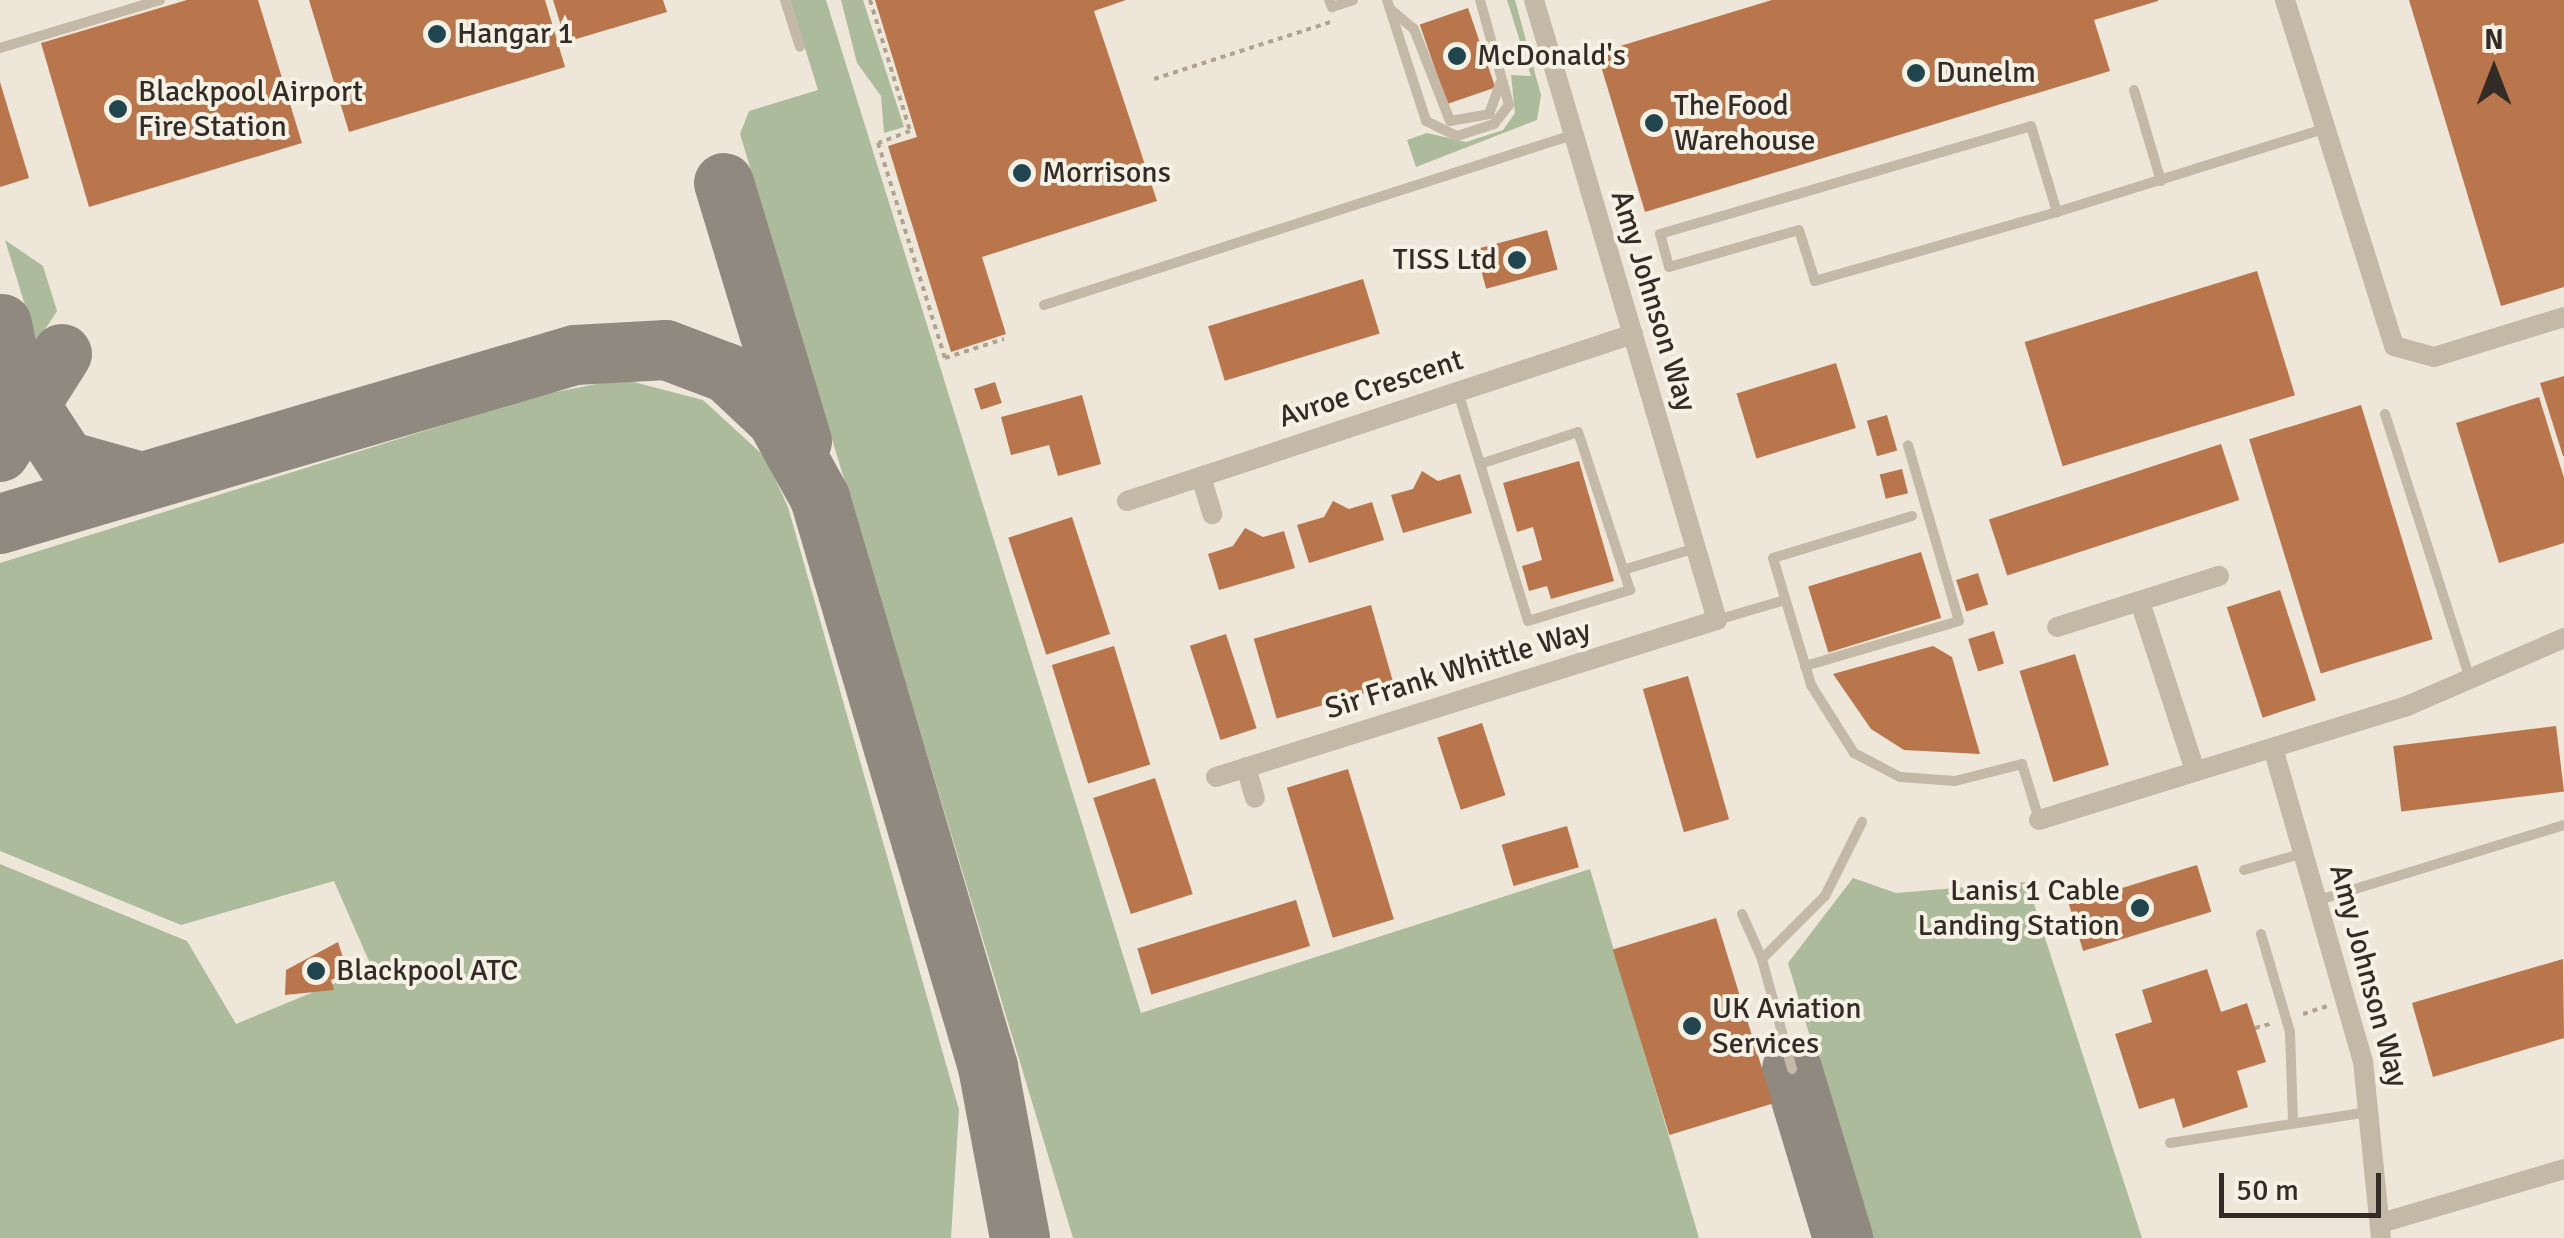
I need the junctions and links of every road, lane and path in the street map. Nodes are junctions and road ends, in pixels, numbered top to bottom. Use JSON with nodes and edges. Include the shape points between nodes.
{"nodes":[{"id":1,"x":160,"y":0,"type":"edge"},
{"id":2,"x":785,"y":0,"type":"edge"},
{"id":3,"x":870,"y":0,"type":"edge"},
{"id":4,"x":1329,"y":0,"type":"edge"},
{"id":5,"x":1353,"y":0,"type":"edge"},
{"id":6,"x":1480,"y":0,"type":"edge"},
{"id":7,"x":1534,"y":0,"type":"edge"},
{"id":8,"x":2285,"y":0,"type":"edge"},
{"id":9,"x":1388,"y":4,"type":"edge"},
{"id":10,"x":1336,"y":21,"type":"dead end"},
{"id":11,"x":0,"y":48,"type":"edge"},
{"id":12,"x":800,"y":48,"type":"dead end"},
{"id":13,"x":1499,"y":62,"type":"junction"},
{"id":14,"x":1154,"y":79,"type":"dead end"},
{"id":15,"x":2134,"y":90,"type":"dead end"},
{"id":16,"x":2324,"y":129,"type":"junction"},
{"id":17,"x":1569,"y":136,"type":"junction"},
{"id":18,"x":2161,"y":181,"type":"junction"},
{"id":19,"x":2056,"y":212,"type":"junction"},
{"id":20,"x":1044,"y":305,"type":"dead end"},
{"id":21,"x":2564,"y":316,"type":"edge"},
{"id":22,"x":1633,"y":334,"type":"junction"},
{"id":23,"x":1004,"y":339,"type":"dead end"},
{"id":24,"x":1458,"y":392,"type":"junction"},
{"id":25,"x":2385,"y":414,"type":"dead end"},
{"id":26,"x":1908,"y":445,"type":"dead end"},
{"id":27,"x":1480,"y":464,"type":"junction"},
{"id":28,"x":1201,"y":476,"type":"junction"},
{"id":29,"x":1127,"y":500,"type":"dead end"},
{"id":30,"x":1212,"y":514,"type":"dead end"},
{"id":31,"x":1912,"y":516,"type":"dead end"},
{"id":32,"x":1696,"y":548,"type":"junction"},
{"id":33,"x":1623,"y":570,"type":"junction"},
{"id":34,"x":2219,"y":576,"type":"dead end"},
{"id":35,"x":1785,"y":600,"type":"junction"},
{"id":36,"x":2140,"y":602,"type":"junction"},
{"id":37,"x":1717,"y":620,"type":"junction"},
{"id":38,"x":2057,"y":628,"type":"dead end"},
{"id":39,"x":2564,"y":638,"type":"edge"},
{"id":40,"x":1805,"y":666,"type":"junction"},
{"id":41,"x":2470,"y":679,"type":"junction"},
{"id":42,"x":2273,"y":748,"type":"junction"},
{"id":43,"x":1246,"y":768,"type":"junction"},
{"id":44,"x":2195,"y":770,"type":"junction"},
{"id":45,"x":1216,"y":777,"type":"dead end"},
{"id":46,"x":1255,"y":798,"type":"dead end"},
{"id":47,"x":2039,"y":820,"type":"joint"},
{"id":48,"x":1862,"y":822,"type":"dead end"},
{"id":49,"x":2564,"y":825,"type":"edge"},
{"id":50,"x":2304,"y":852,"type":"junction"},
{"id":51,"x":2244,"y":870,"type":"dead end"},
{"id":52,"x":2319,"y":900,"type":"junction"},
{"id":53,"x":1742,"y":914,"type":"dead end"},
{"id":54,"x":2261,"y":934,"type":"dead end"},
{"id":55,"x":1762,"y":960,"type":"junction"},
{"id":56,"x":1792,"y":1069,"type":"dead end"},
{"id":57,"x":2373,"y":1111,"type":"junction"},
{"id":58,"x":2293,"y":1123,"type":"junction"},
{"id":59,"x":2170,"y":1143,"type":"dead end"},
{"id":60,"x":2564,"y":1168,"type":"edge"},
{"id":61,"x":2381,"y":1230,"type":"edge"}],
"edges":[{"from":1,"to":11,"type":"lane"},
{"from":2,"to":12,"type":"lane"},
{"from":3,"to":23,"type":"path","via":[[910,131],[878,143],[945,358]]},
{"from":4,"to":5,"type":"lane"},
{"from":6,"to":13,"type":"lane"},
{"from":7,"to":17,"type":"street","name":"Amy Johnson Way"},
{"from":8,"to":16,"type":"street"},
{"from":9,"to":13,"type":"lane","via":[[1414,28],[1450,121],[1494,109]]},
{"from":9,"to":13,"type":"lane","via":[[1426,120],[1441,133],[1502,118],[1509,97]]},
{"from":10,"to":14,"type":"path"},
{"from":15,"to":18,"type":"lane"},
{"from":16,"to":18,"type":"lane"},
{"from":16,"to":21,"type":"street","via":[[2394,346],[2434,356]]},
{"from":17,"to":20,"type":"lane"},
{"from":17,"to":22,"type":"street","name":"Amy Johnson Way"},
{"from":18,"to":19,"type":"lane"},
{"from":19,"to":19,"type":"lane","via":[[2032,126],[1660,234],[1669,267],[1799,230],[1814,281]]},
{"from":22,"to":24,"type":"street","name":"Avroe Crescent"},
{"from":22,"to":32,"type":"street","name":"Amy Johnson Way"},
{"from":24,"to":27,"type":"lane"},
{"from":24,"to":28,"type":"street","name":"Avroe Crescent"},
{"from":25,"to":41,"type":"lane"},
{"from":26,"to":40,"type":"lane","via":[[1960,621]]},
{"from":27,"to":33,"type":"lane","via":[[1578,432]]},
{"from":27,"to":33,"type":"lane","via":[[1528,621],[1630,590]]},
{"from":28,"to":29,"type":"street","name":"Avroe Crescent"},
{"from":28,"to":30,"type":"street"},
{"from":31,"to":35,"type":"lane","via":[[1772,558]]},
{"from":32,"to":33,"type":"lane"},
{"from":32,"to":37,"type":"street","name":"Amy Johnson Way"},
{"from":34,"to":36,"type":"street"},
{"from":35,"to":37,"type":"lane"},
{"from":35,"to":40,"type":"lane"},
{"from":36,"to":38,"type":"street"},
{"from":36,"to":44,"type":"street"},
{"from":37,"to":43,"type":"street","name":"Sir Frank Whittle Way"},
{"from":39,"to":41,"type":"street"},
{"from":40,"to":47,"type":"lane","via":[[1854,752],[1928,782],[2022,764]]},
{"from":41,"to":42,"type":"street"},
{"from":42,"to":44,"type":"street"},
{"from":42,"to":50,"type":"street","name":"Amy Johnson Way"},
{"from":43,"to":45,"type":"street","name":"Sir Frank Whittle Way"},
{"from":43,"to":46,"type":"street"},
{"from":44,"to":47,"type":"street"},
{"from":48,"to":55,"type":"lane","via":[[1824,896]]},
{"from":49,"to":52,"type":"lane"},
{"from":50,"to":51,"type":"lane"},
{"from":50,"to":52,"type":"street","name":"Amy Johnson Way"},
{"from":52,"to":57,"type":"street","name":"Amy Johnson Way"},
{"from":53,"to":55,"type":"lane"},
{"from":54,"to":58,"type":"lane","via":[[2290,1032]]},
{"from":55,"to":56,"type":"lane"},
{"from":57,"to":58,"type":"lane"},
{"from":57,"to":61,"type":"street","name":"Amy Johnson Way"},
{"from":58,"to":59,"type":"lane"},
{"from":60,"to":61,"type":"street","name":"Amy Johnson Way"}]}
